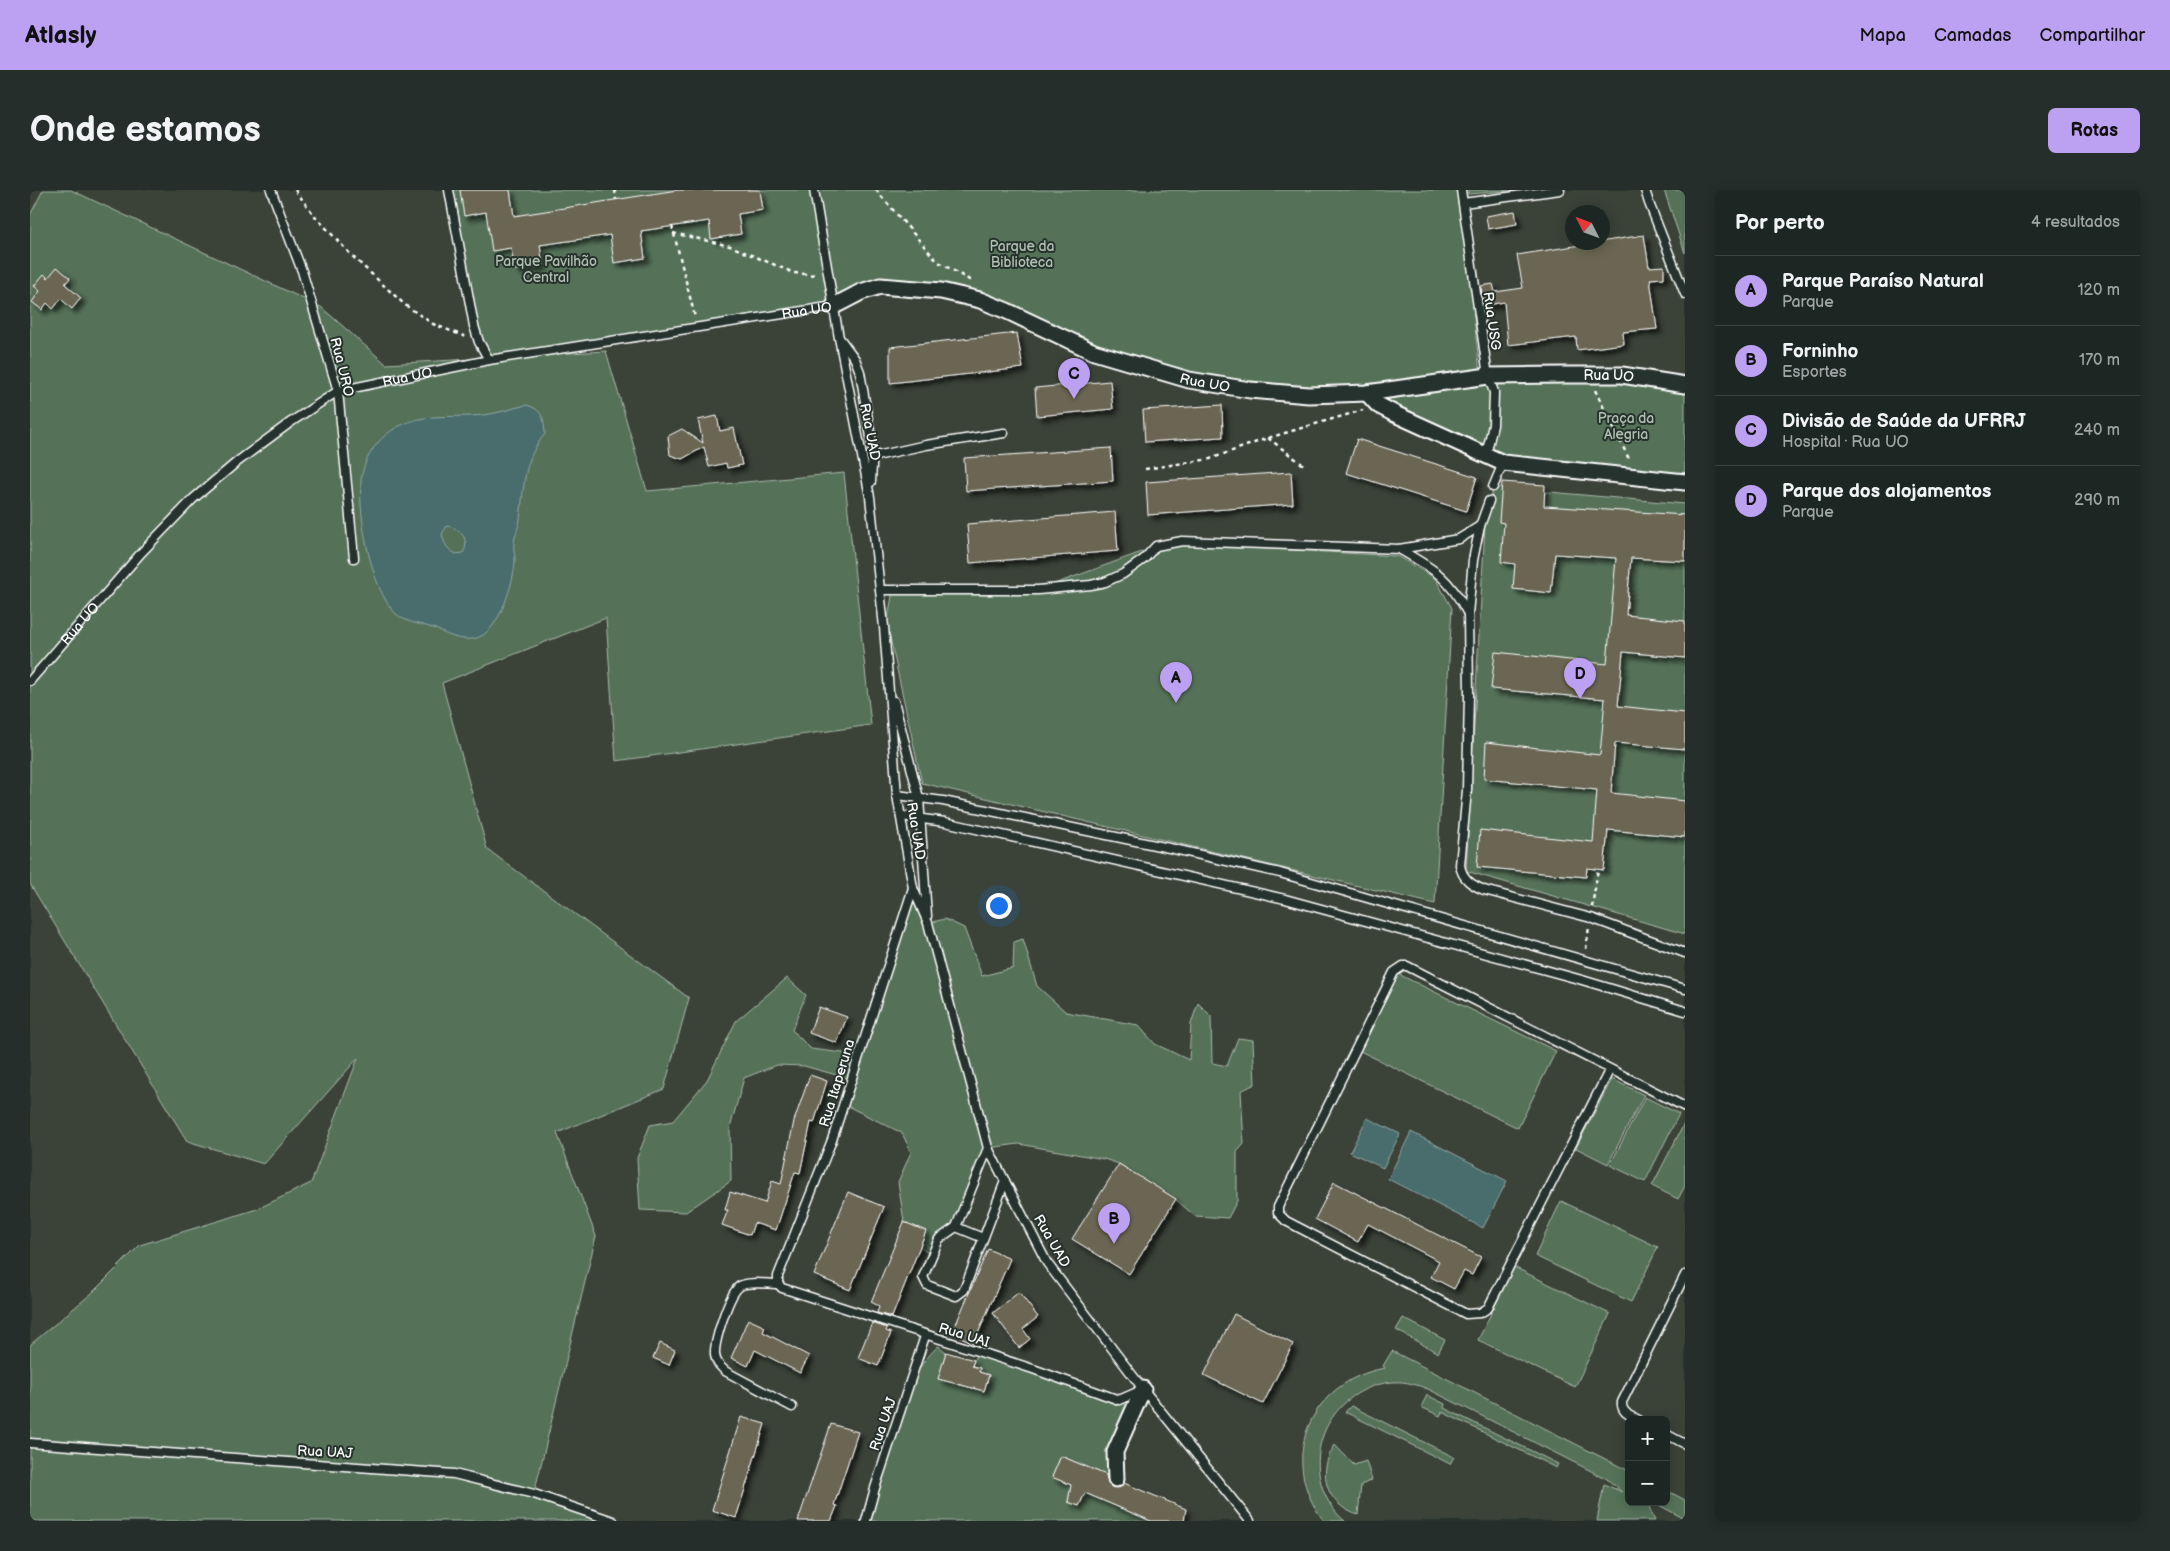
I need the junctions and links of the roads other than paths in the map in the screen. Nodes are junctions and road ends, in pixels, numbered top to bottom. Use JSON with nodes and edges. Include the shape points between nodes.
{"nodes":[{"id":1,"x":271,"y":190,"type":"edge"},
{"id":2,"x":449,"y":190,"type":"edge"},
{"id":3,"x":814,"y":190,"type":"edge"},
{"id":4,"x":1461,"y":190,"type":"edge"},
{"id":5,"x":1560,"y":190,"type":"edge"},
{"id":6,"x":1646,"y":190,"type":"edge"},
{"id":7,"x":1463,"y":203,"type":"junction"},
{"id":8,"x":1685,"y":294,"type":"edge"},
{"id":9,"x":834,"y":306,"type":"junction"},
{"id":10,"x":839,"y":338,"type":"junction"},
{"id":11,"x":489,"y":360,"type":"junction"},
{"id":12,"x":1488,"y":376,"type":"junction"},
{"id":13,"x":1685,"y":385,"type":"edge"},
{"id":14,"x":338,"y":392,"type":"junction"},
{"id":15,"x":1367,"y":392,"type":"junction"},
{"id":16,"x":1004,"y":433,"type":"dead end"},
{"id":17,"x":1486,"y":455,"type":"junction"},
{"id":18,"x":872,"y":457,"type":"junction"},
{"id":19,"x":1503,"y":463,"type":"junction"},
{"id":20,"x":1685,"y":482,"type":"edge"},
{"id":21,"x":1493,"y":487,"type":"dead end"},
{"id":22,"x":870,"y":497,"type":"junction"},
{"id":23,"x":1489,"y":501,"type":"dead end"},
{"id":24,"x":1480,"y":526,"type":"junction"},
{"id":25,"x":1399,"y":549,"type":"junction"},
{"id":26,"x":354,"y":558,"type":"dead end"},
{"id":27,"x":880,"y":590,"type":"junction"},
{"id":28,"x":1468,"y":614,"type":"junction"},
{"id":29,"x":889,"y":680,"type":"junction"},
{"id":30,"x":30,"y":681,"type":"edge"},
{"id":31,"x":897,"y":795,"type":"junction"},
{"id":32,"x":919,"y":798,"type":"junction"},
{"id":33,"x":901,"y":816,"type":"junction"},
{"id":34,"x":921,"y":819,"type":"junction"},
{"id":35,"x":913,"y":888,"type":"junction"},
{"id":36,"x":928,"y":923,"type":"junction"},
{"id":37,"x":1685,"y":953,"type":"edge"},
{"id":38,"x":1685,"y":990,"type":"edge"},
{"id":39,"x":1685,"y":1011,"type":"edge"},
{"id":40,"x":1610,"y":1069,"type":"junction"},
{"id":41,"x":1685,"y":1107,"type":"edge"},
{"id":42,"x":988,"y":1148,"type":"junction"},
{"id":43,"x":1005,"y":1181,"type":"junction"},
{"id":44,"x":956,"y":1227,"type":"junction"},
{"id":45,"x":983,"y":1238,"type":"junction"},
{"id":46,"x":1685,"y":1275,"type":"edge"},
{"id":47,"x":778,"y":1284,"type":"junction"},
{"id":48,"x":925,"y":1336,"type":"junction"},
{"id":49,"x":1144,"y":1389,"type":"junction"},
{"id":50,"x":792,"y":1408,"type":"dead end"},
{"id":51,"x":1632,"y":1416,"type":"edge"},
{"id":52,"x":1670,"y":1436,"type":"edge"},
{"id":53,"x":30,"y":1442,"type":"edge"},
{"id":54,"x":1685,"y":1444,"type":"edge"},
{"id":55,"x":1116,"y":1479,"type":"dead end"},
{"id":56,"x":613,"y":1521,"type":"edge"},
{"id":57,"x":866,"y":1521,"type":"edge"},
{"id":58,"x":1250,"y":1521,"type":"edge"}],
"edges":[{"from":1,"to":14,"type":"lane","name":"Rua URO","via":[[302,271]]},
{"from":2,"to":11,"type":"lane","via":[[474,326]]},
{"from":3,"to":9,"type":"lane","name":"Rua UAD"},
{"from":4,"to":7,"type":"lane","name":"Rua USG"},
{"from":5,"to":7,"type":"lane"},
{"from":6,"to":8,"type":"lane","via":[[1648,203]]},
{"from":7,"to":12,"type":"lane","name":"Rua USG"},
{"from":9,"to":10,"type":"lane","name":"Rua UAD"},
{"from":9,"to":11,"type":"lane","name":"Rua UO"},
{"from":9,"to":15,"type":"street","name":"Rua UO","via":[[880,286],[933,290],[980,300],[1094,352],[1189,380],[1287,394]]},
{"from":10,"to":18,"type":"lane","via":[[860,372]]},
{"from":10,"to":22,"type":"lane","name":"Rua UAD"},
{"from":11,"to":14,"type":"lane","name":"Rua UO"},
{"from":12,"to":13,"type":"street","name":"Rua UO","via":[[1622,375]]},
{"from":12,"to":15,"type":"street","name":"Rua UO"},
{"from":12,"to":17,"type":"lane","name":"Rua USG","via":[[1494,392],[1493,425]]},
{"from":14,"to":26,"type":"lane","name":"Rua URO"},
{"from":14,"to":30,"type":"lane","name":"Rua UO","via":[[290,422],[193,498]]},
{"from":15,"to":17,"type":"street","via":[[1378,405]]},
{"from":16,"to":18,"type":"lane"},
{"from":17,"to":19,"type":"street"},
{"from":18,"to":22,"type":"lane"},
{"from":19,"to":20,"type":"street"},
{"from":19,"to":21,"type":"lane"},
{"from":22,"to":27,"type":"lane","name":"Rua UAD"},
{"from":23,"to":24,"type":"lane"},
{"from":24,"to":25,"type":"lane","via":[[1459,539]]},
{"from":24,"to":28,"type":"lane"},
{"from":25,"to":27,"type":"lane","via":[[1182,541],[1156,546],[1123,574],[1091,585],[1038,590]]},
{"from":25,"to":28,"type":"lane","via":[[1428,566],[1452,586]]},
{"from":27,"to":29,"type":"lane","name":"Rua UAD"},
{"from":28,"to":37,"type":"lane","via":[[1467,790],[1461,870],[1466,880],[1484,890],[1590,918]]},
{"from":29,"to":31,"type":"lane","name":"Rua UAD"},
{"from":29,"to":32,"type":"lane","name":"Rua UAD"},
{"from":31,"to":32,"type":"lane"},
{"from":31,"to":33,"type":"lane","name":"Rua UAD"},
{"from":32,"to":34,"type":"lane","name":"Rua UAD"},
{"from":32,"to":38,"type":"lane","via":[[1280,873]]},
{"from":33,"to":34,"type":"lane"},
{"from":33,"to":35,"type":"lane","name":"Rua UAD"},
{"from":34,"to":36,"type":"lane","name":"Rua UAD"},
{"from":34,"to":39,"type":"lane","via":[[1285,899]]},
{"from":35,"to":36,"type":"lane","name":"Rua UAD"},
{"from":35,"to":47,"type":"lane","name":"Rua Itaperuna","via":[[832,1140],[778,1276]]},
{"from":36,"to":42,"type":"lane","name":"Rua UAD"},
{"from":40,"to":40,"type":"lane","via":[[1488,1308],[1480,1314],[1466,1314],[1286,1221],[1278,1213],[1278,1207],[1394,972],[1403,966]]},
{"from":40,"to":41,"type":"lane"},
{"from":42,"to":43,"type":"lane","name":"Rua UAD"},
{"from":42,"to":44,"type":"lane"},
{"from":43,"to":45,"type":"lane"},
{"from":43,"to":49,"type":"lane","name":"Rua UAD","via":[[1047,1263]]},
{"from":44,"to":45,"type":"lane"},
{"from":44,"to":45,"type":"lane","via":[[937,1243],[924,1277],[927,1285],[956,1296],[964,1290]]},
{"from":46,"to":51,"type":"lane","via":[[1622,1402],[1624,1412]]},
{"from":47,"to":48,"type":"lane","name":"Rua UAI"},
{"from":47,"to":50,"type":"lane","via":[[743,1284],[732,1294],[715,1355],[717,1363],[725,1371]]},
{"from":48,"to":49,"type":"lane","name":"Rua UAI","via":[[1119,1400]]},
{"from":48,"to":57,"type":"lane","name":"Rua UAJ"},
{"from":49,"to":55,"type":"street","via":[[1115,1452]]},
{"from":49,"to":58,"type":"lane","name":"Rua UAD"},
{"from":52,"to":54,"type":"lane"},
{"from":53,"to":56,"type":"lane","name":"Rua UAJ","via":[[454,1474],[534,1494]]}]}
